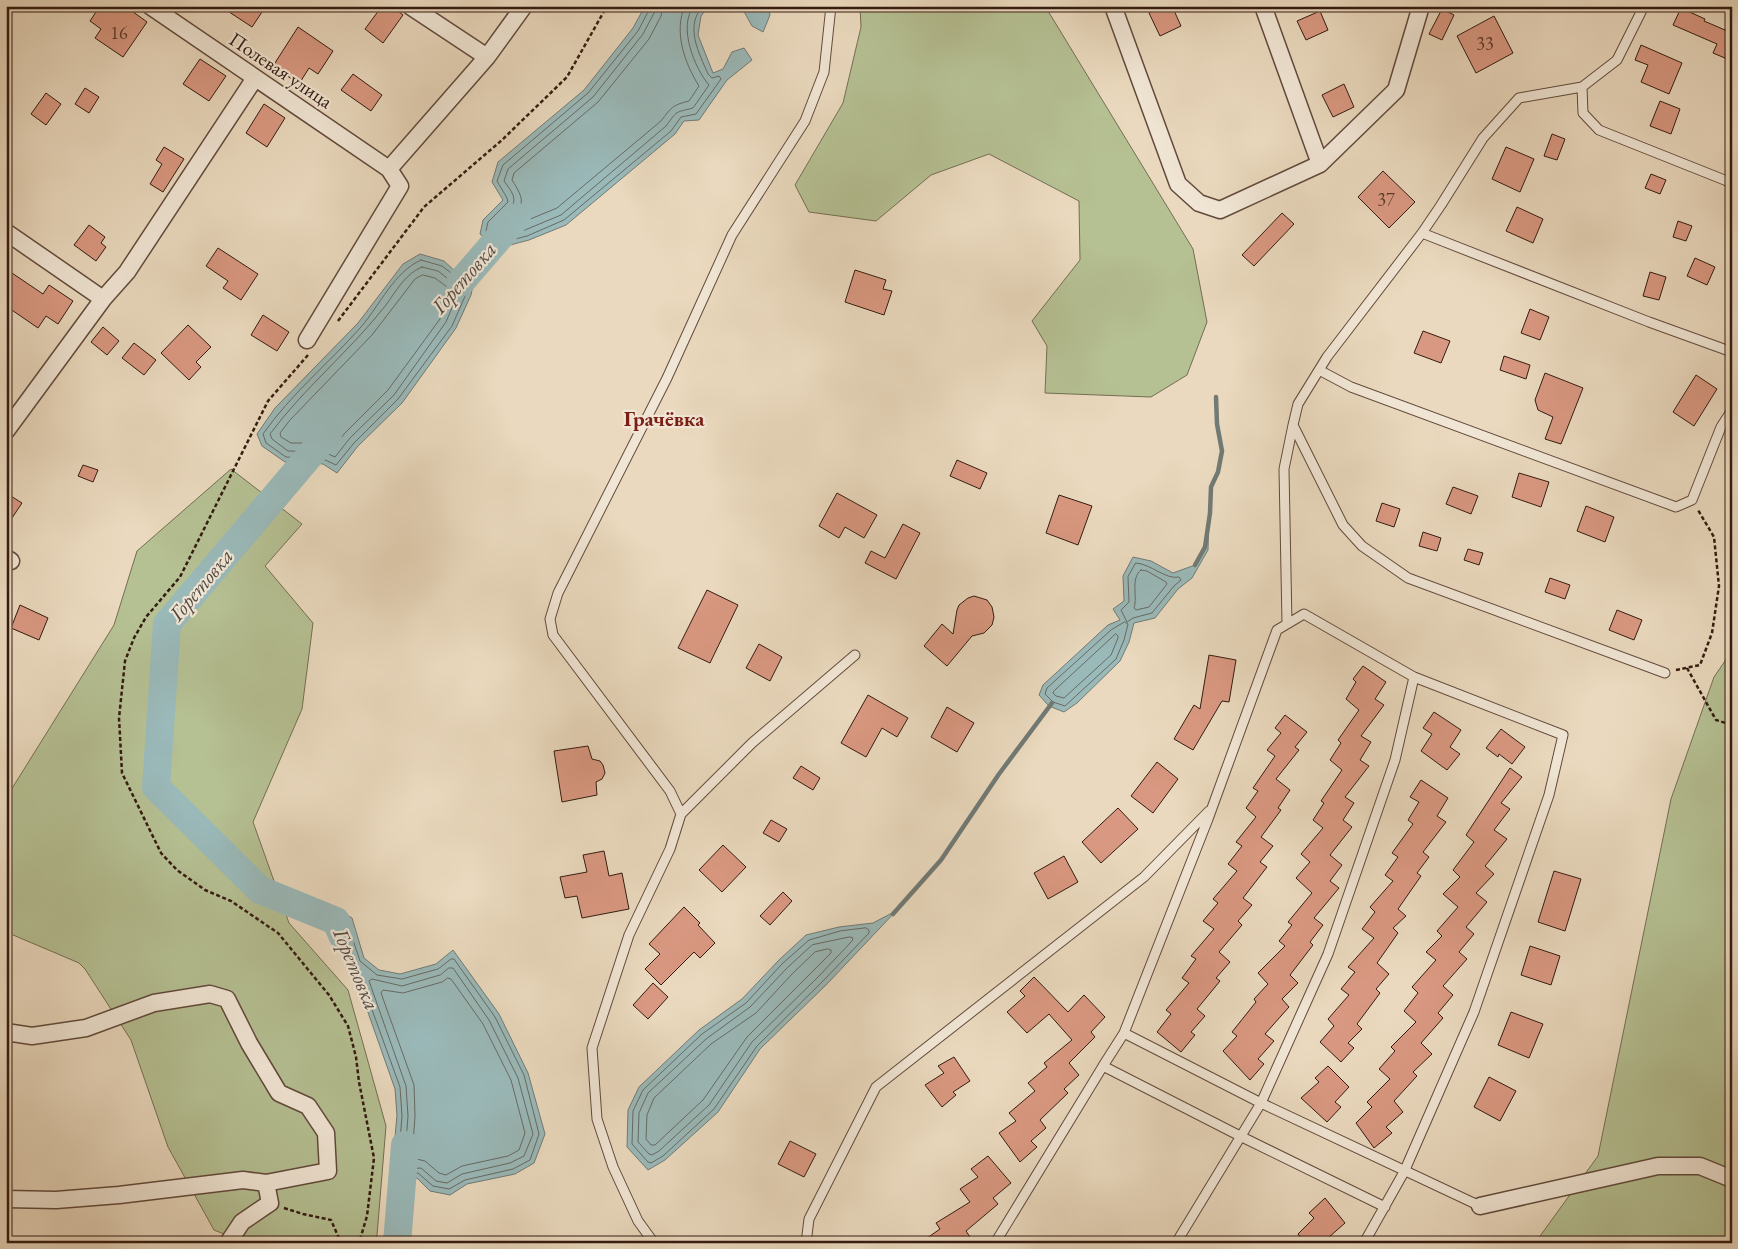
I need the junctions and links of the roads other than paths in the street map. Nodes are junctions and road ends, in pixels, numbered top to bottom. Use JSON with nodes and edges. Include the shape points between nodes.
{"nodes":[{"id":1,"x":150,"y":6,"type":"edge"},
{"id":2,"x":410,"y":6,"type":"edge"},
{"id":3,"x":524,"y":6,"type":"edge"},
{"id":4,"x":831,"y":6,"type":"edge"},
{"id":5,"x":1113,"y":6,"type":"edge"},
{"id":6,"x":1263,"y":6,"type":"edge"},
{"id":7,"x":1421,"y":6,"type":"edge"},
{"id":8,"x":1644,"y":6,"type":"edge"},
{"id":9,"x":487,"y":58,"type":"junction"},
{"id":10,"x":255,"y":78,"type":"junction"},
{"id":11,"x":1582,"y":87,"type":"junction"},
{"id":12,"x":1320,"y":164,"type":"junction"},
{"id":13,"x":389,"y":169,"type":"junction"},
{"id":14,"x":1732,"y":183,"type":"edge"},
{"id":15,"x":6,"y":232,"type":"edge"},
{"id":16,"x":1422,"y":234,"type":"junction"},
{"id":17,"x":103,"y":299,"type":"junction"},
{"id":18,"x":310,"y":345,"type":"road end"},
{"id":19,"x":1732,"y":352,"type":"edge"},
{"id":20,"x":1319,"y":370,"type":"junction"},
{"id":21,"x":1732,"y":410,"type":"edge"},
{"id":22,"x":1293,"y":425,"type":"junction"},
{"id":23,"x":6,"y":431,"type":"edge"},
{"id":24,"x":1287,"y":624,"type":"junction"},
{"id":25,"x":855,"y":655,"type":"dead end"},
{"id":26,"x":1665,"y":673,"type":"road end"},
{"id":27,"x":1414,"y":677,"type":"junction"},
{"id":28,"x":1211,"y":809,"type":"junction"},
{"id":29,"x":681,"y":814,"type":"junction"},
{"id":30,"x":6,"y":1032,"type":"edge"},
{"id":31,"x":1124,"y":1033,"type":"junction"},
{"id":32,"x":1103,"y":1066,"type":"junction"},
{"id":33,"x":1261,"y":1104,"type":"junction"},
{"id":34,"x":1242,"y":1137,"type":"junction"},
{"id":35,"x":1404,"y":1172,"type":"junction"},
{"id":36,"x":1732,"y":1179,"type":"edge"},
{"id":37,"x":266,"y":1183,"type":"junction"},
{"id":38,"x":6,"y":1199,"type":"edge"},
{"id":39,"x":1480,"y":1206,"type":"joint"},
{"id":40,"x":1385,"y":1207,"type":"junction"},
{"id":41,"x":228,"y":1243,"type":"edge"},
{"id":42,"x":654,"y":1243,"type":"edge"},
{"id":43,"x":806,"y":1243,"type":"edge"},
{"id":44,"x":995,"y":1243,"type":"edge"},
{"id":45,"x":1176,"y":1243,"type":"edge"},
{"id":46,"x":1364,"y":1243,"type":"edge"}],
"edges":[{"from":1,"to":10,"type":"street","name":"Полевая улица"},
{"from":2,"to":9,"type":"street"},
{"from":3,"to":9,"type":"street"},
{"from":4,"to":29,"type":"lane","via":[[824,72],[805,121],[732,235],[667,378],[558,593],[550,619],[553,635],[670,791]]},
{"from":5,"to":12,"type":"street","via":[[1178,184],[1199,204],[1220,210]]},
{"from":6,"to":12,"type":"street"},
{"from":7,"to":12,"type":"street","via":[[1396,90]]},
{"from":8,"to":11,"type":"lane","via":[[1617,60]]},
{"from":9,"to":13,"type":"street"},
{"from":10,"to":13,"type":"street","name":"Полевая улица"},
{"from":10,"to":17,"type":"street","via":[[127,272]]},
{"from":11,"to":14,"type":"lane","via":[[1583,113],[1598,130]]},
{"from":11,"to":16,"type":"lane","via":[[1519,98],[1482,138]]},
{"from":13,"to":18,"type":"street","via":[[400,186]]},
{"from":15,"to":17,"type":"street"},
{"from":16,"to":19,"type":"lane"},
{"from":16,"to":20,"type":"lane"},
{"from":17,"to":23,"type":"street"},
{"from":20,"to":21,"type":"lane","via":[[1351,387],[1676,507],[1692,500],[1721,427]]},
{"from":20,"to":22,"type":"lane","via":[[1298,404]]},
{"from":22,"to":24,"type":"lane","via":[[1284,469]]},
{"from":22,"to":26,"type":"lane","via":[[1343,525],[1362,546],[1408,578]]},
{"from":24,"to":27,"type":"lane","via":[[1304,614]]},
{"from":24,"to":28,"type":"lane","via":[[1277,630]]},
{"from":25,"to":29,"type":"lane","via":[[752,743]]},
{"from":27,"to":33,"type":"lane","via":[[1395,760],[1328,954]]},
{"from":27,"to":35,"type":"lane","via":[[1563,735],[1549,795],[1474,1012]]},
{"from":28,"to":31,"type":"lane"},
{"from":28,"to":43,"type":"lane","via":[[1144,877],[876,1087],[809,1218]]},
{"from":29,"to":42,"type":"lane","via":[[670,849],[629,935],[592,1048],[597,1119],[613,1166],[638,1221]]},
{"from":30,"to":37,"type":"street","via":[[32,1036],[86,1028],[154,1003],[210,994],[227,999],[279,1093],[308,1106],[326,1133],[328,1171]]},
{"from":31,"to":32,"type":"lane"},
{"from":31,"to":33,"type":"lane"},
{"from":32,"to":34,"type":"lane"},
{"from":32,"to":44,"type":"lane"},
{"from":33,"to":34,"type":"lane"},
{"from":33,"to":35,"type":"lane"},
{"from":34,"to":40,"type":"lane"},
{"from":34,"to":45,"type":"lane"},
{"from":35,"to":39,"type":"lane"},
{"from":35,"to":40,"type":"lane"},
{"from":36,"to":39,"type":"street","via":[[1700,1166],[1658,1166]]},
{"from":37,"to":38,"type":"street","via":[[243,1180],[56,1200]]},
{"from":37,"to":41,"type":"street","via":[[270,1203],[242,1222]]},
{"from":40,"to":46,"type":"lane"}]}
